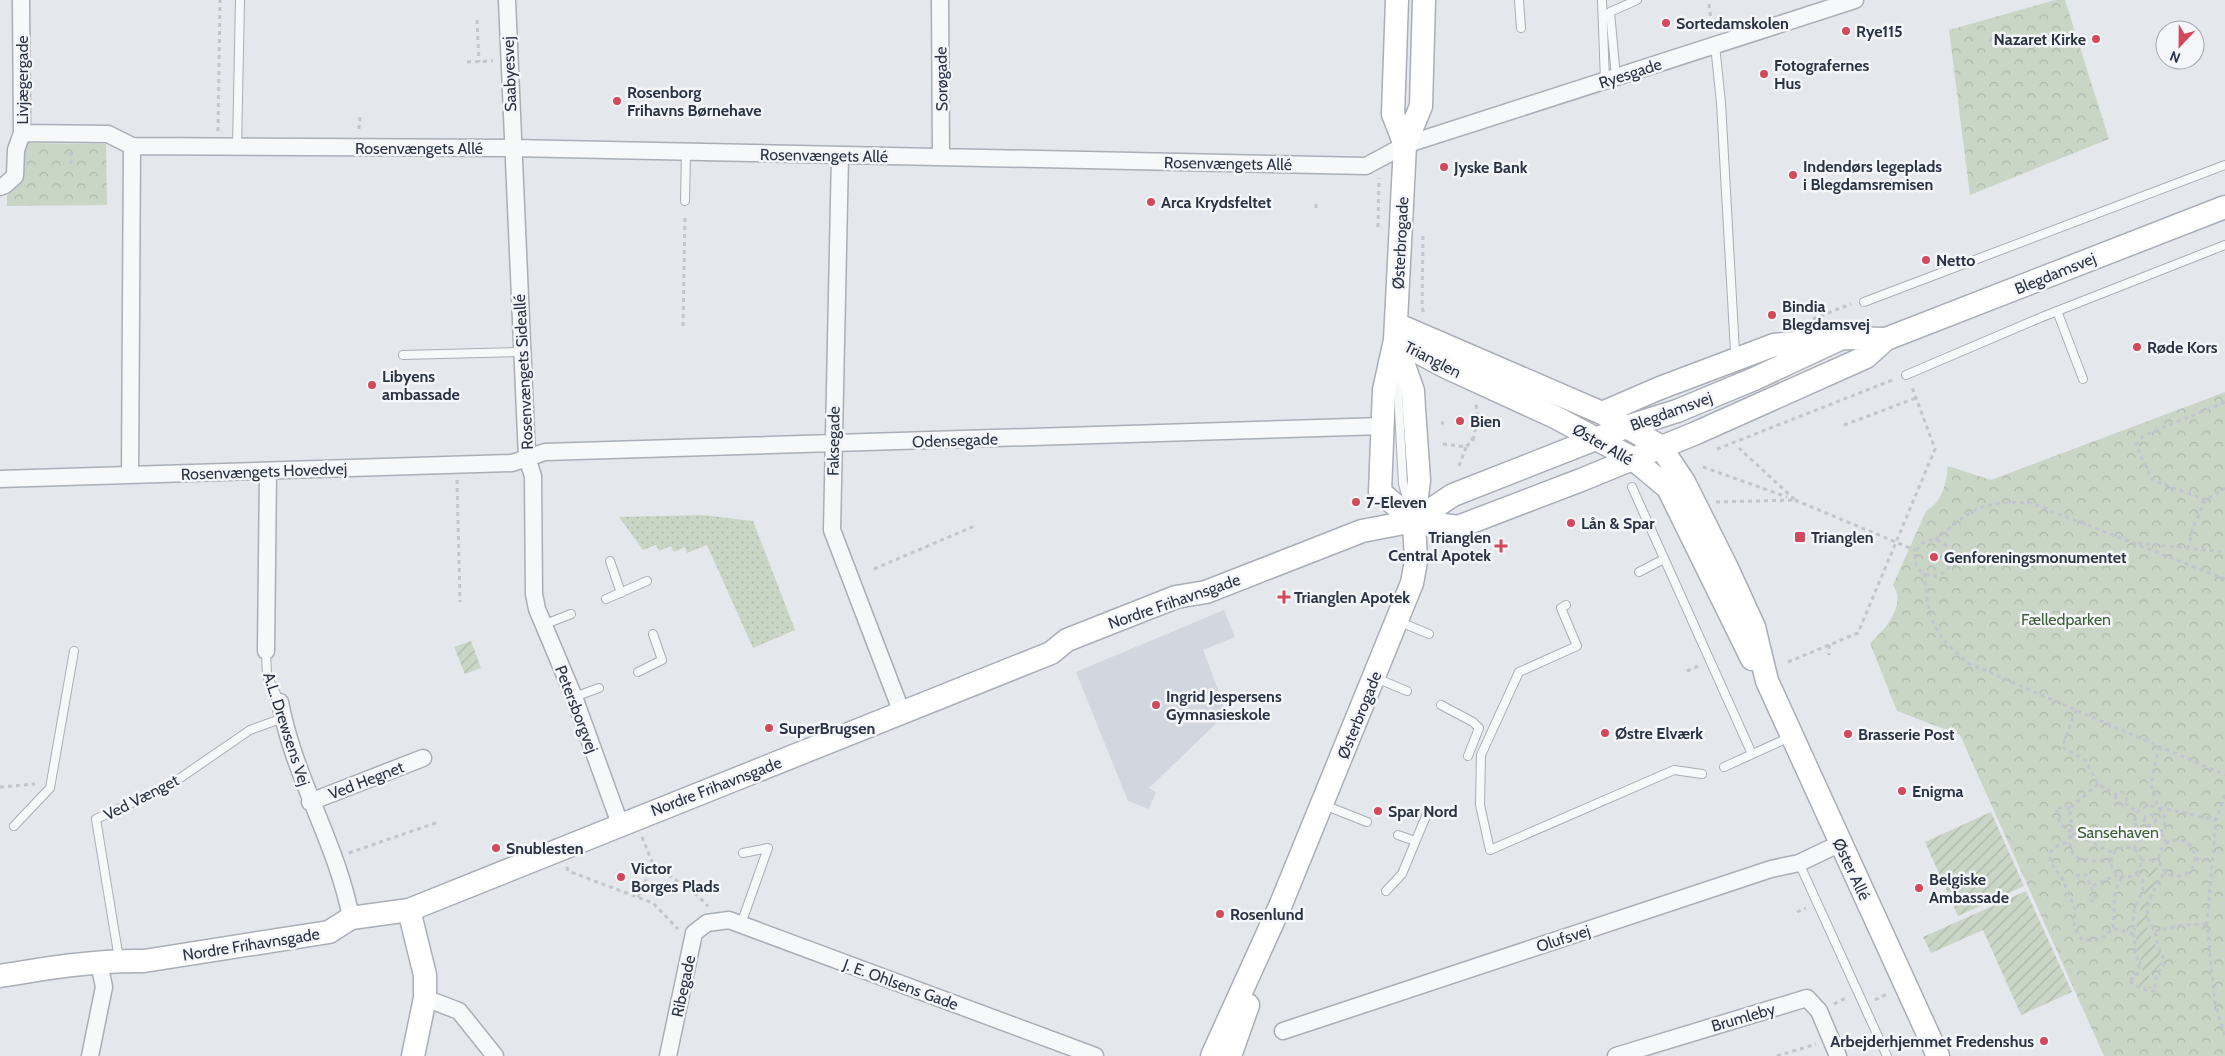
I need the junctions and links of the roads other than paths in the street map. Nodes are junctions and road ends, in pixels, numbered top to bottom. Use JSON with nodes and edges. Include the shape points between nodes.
{"nodes":[{"id":1,"x":21,"y":0,"type":"edge"},
{"id":2,"x":240,"y":0,"type":"edge"},
{"id":3,"x":506,"y":0,"type":"edge"},
{"id":4,"x":940,"y":0,"type":"edge"},
{"id":5,"x":1397,"y":0,"type":"edge"},
{"id":6,"x":1424,"y":0,"type":"edge"},
{"id":7,"x":1520,"y":0,"type":"edge"},
{"id":8,"x":1602,"y":0,"type":"edge"},
{"id":9,"x":1637,"y":0,"type":"edge"},
{"id":10,"x":1855,"y":0,"type":"edge"},
{"id":11,"x":1521,"y":28,"type":"dead end"},
{"id":12,"x":1714,"y":40,"type":"junction"},
{"id":13,"x":1610,"y":79,"type":"junction"},
{"id":14,"x":22,"y":133,"type":"junction"},
{"id":15,"x":1404,"y":145,"type":"junction"},
{"id":16,"x":132,"y":146,"type":"junction"},
{"id":17,"x":237,"y":147,"type":"junction"},
{"id":18,"x":512,"y":148,"type":"junction"},
{"id":19,"x":686,"y":152,"type":"junction"},
{"id":20,"x":840,"y":155,"type":"junction"},
{"id":21,"x":941,"y":157,"type":"junction"},
{"id":22,"x":2225,"y":165,"type":"edge"},
{"id":23,"x":3,"y":186,"type":"edge"},
{"id":24,"x":686,"y":201,"type":"road end"},
{"id":25,"x":2225,"y":207,"type":"edge"},
{"id":26,"x":2225,"y":245,"type":"edge"},
{"id":27,"x":1864,"y":302,"type":"dead end"},
{"id":28,"x":2057,"y":311,"type":"junction"},
{"id":29,"x":1396,"y":332,"type":"junction"},
{"id":30,"x":1842,"y":338,"type":"junction"},
{"id":31,"x":1886,"y":339,"type":"junction"},
{"id":32,"x":522,"y":352,"type":"junction"},
{"id":33,"x":403,"y":355,"type":"dead end"},
{"id":34,"x":1737,"y":357,"type":"junction"},
{"id":35,"x":1908,"y":378,"type":"road end"},
{"id":36,"x":2083,"y":379,"type":"dead end"},
{"id":37,"x":1602,"y":413,"type":"junction"},
{"id":38,"x":1555,"y":417,"type":"joint"},
{"id":39,"x":1383,"y":426,"type":"junction"},
{"id":40,"x":1626,"y":427,"type":"junction"},
{"id":41,"x":1596,"y":438,"type":"junction"},
{"id":42,"x":833,"y":444,"type":"junction"},
{"id":43,"x":1660,"y":446,"type":"junction"},
{"id":44,"x":527,"y":458,"type":"junction"},
{"id":45,"x":1632,"y":458,"type":"junction"},
{"id":46,"x":268,"y":471,"type":"junction"},
{"id":47,"x":130,"y":475,"type":"junction"},
{"id":48,"x":0,"y":479,"type":"edge"},
{"id":49,"x":1632,"y":487,"type":"dead end"},
{"id":50,"x":1414,"y":521,"type":"junction"},
{"id":51,"x":1664,"y":559,"type":"junction"},
{"id":52,"x":610,"y":561,"type":"dead end"},
{"id":53,"x":1638,"y":572,"type":"dead end"},
{"id":54,"x":647,"y":581,"type":"dead end"},
{"id":55,"x":621,"y":593,"type":"junction"},
{"id":56,"x":534,"y":594,"type":"joint"},
{"id":57,"x":606,"y":600,"type":"dead end"},
{"id":58,"x":1566,"y":605,"type":"dead end"},
{"id":59,"x":571,"y":614,"type":"dead end"},
{"id":60,"x":1398,"y":621,"type":"junction"},
{"id":61,"x":543,"y":624,"type":"junction"},
{"id":62,"x":653,"y":634,"type":"dead end"},
{"id":63,"x":1429,"y":634,"type":"dead end"},
{"id":64,"x":266,"y":651,"type":"joint"},
{"id":65,"x":74,"y":652,"type":"dead end"},
{"id":66,"x":638,"y":672,"type":"dead end"},
{"id":67,"x":1374,"y":678,"type":"junction"},
{"id":68,"x":1767,"y":680,"type":"junction"},
{"id":69,"x":599,"y":688,"type":"dead end"},
{"id":70,"x":1407,"y":691,"type":"dead end"},
{"id":71,"x":574,"y":697,"type":"junction"},
{"id":72,"x":1441,"y":705,"type":"dead end"},
{"id":73,"x":281,"y":710,"type":"junction"},
{"id":74,"x":902,"y":713,"type":"junction"},
{"id":75,"x":1792,"y":736,"type":"junction"},
{"id":76,"x":1752,"y":754,"type":"junction"},
{"id":77,"x":1468,"y":756,"type":"dead end"},
{"id":78,"x":423,"y":758,"type":"dead end"},
{"id":79,"x":1724,"y":767,"type":"dead end"},
{"id":80,"x":1702,"y":774,"type":"dead end"},
{"id":81,"x":310,"y":802,"type":"junction"},
{"id":82,"x":1322,"y":804,"type":"junction"},
{"id":83,"x":1426,"y":816,"type":"dead end"},
{"id":84,"x":627,"y":821,"type":"junction"},
{"id":85,"x":1367,"y":822,"type":"dead end"},
{"id":86,"x":14,"y":826,"type":"dead end"},
{"id":87,"x":1398,"y":835,"type":"dead end"},
{"id":88,"x":1415,"y":841,"type":"junction"},
{"id":89,"x":1840,"y":843,"type":"junction"},
{"id":90,"x":743,"y":853,"type":"dead end"},
{"id":91,"x":1799,"y":863,"type":"junction"},
{"id":92,"x":1386,"y":891,"type":"dead end"},
{"id":93,"x":1281,"y":904,"type":"junction"},
{"id":94,"x":409,"y":910,"type":"junction"},
{"id":95,"x":351,"y":918,"type":"junction"},
{"id":96,"x":715,"y":922,"type":"joint"},
{"id":97,"x":740,"y":924,"type":"junction"},
{"id":98,"x":110,"y":962,"type":"junction"},
{"id":99,"x":0,"y":976,"type":"edge"},
{"id":100,"x":425,"y":998,"type":"junction"},
{"id":101,"x":1283,"y":1031,"type":"dead end"},
{"id":102,"x":90,"y":1056,"type":"edge"},
{"id":103,"x":413,"y":1056,"type":"edge"},
{"id":104,"x":495,"y":1056,"type":"edge"},
{"id":105,"x":668,"y":1056,"type":"edge"},
{"id":106,"x":1095,"y":1056,"type":"edge"},
{"id":107,"x":1212,"y":1056,"type":"edge"},
{"id":108,"x":1230,"y":1056,"type":"edge"},
{"id":109,"x":1616,"y":1056,"type":"edge"},
{"id":110,"x":1838,"y":1056,"type":"edge"},
{"id":111,"x":1887,"y":1056,"type":"edge"},
{"id":112,"x":1938,"y":1056,"type":"edge"}],
"edges":[{"from":1,"to":14,"type":"street","name":"Livjægergade"},
{"from":2,"to":17,"type":"lane"},
{"from":3,"to":18,"type":"street","name":"Saabyesvej"},
{"from":4,"to":21,"type":"street","name":"Sorøgade"},
{"from":5,"to":15,"type":"street","name":"Østerbrogade","via":[[1393,114]]},
{"from":6,"to":15,"type":"street","name":"Østerbrogade","via":[[1421,106]]},
{"from":7,"to":11,"type":"lane"},
{"from":8,"to":13,"type":"lane"},
{"from":9,"to":13,"type":"lane","via":[[1610,12]]},
{"from":10,"to":12,"type":"street","name":"Ryesgade"},
{"from":12,"to":13,"type":"street","name":"Ryesgade"},
{"from":12,"to":34,"type":"lane"},
{"from":13,"to":15,"type":"street","name":"Ryesgade"},
{"from":14,"to":16,"type":"street","name":"Rosenvængets Allé","via":[[108,134]]},
{"from":14,"to":23,"type":"street","name":"Livjægergade","via":[[16,150],[15,174]]},
{"from":15,"to":21,"type":"street","name":"Rosenvængets Allé","via":[[1366,166]]},
{"from":15,"to":29,"type":"street","name":"Østerbrogade"},
{"from":16,"to":17,"type":"street","name":"Rosenvængets Allé"},
{"from":16,"to":47,"type":"street"},
{"from":17,"to":18,"type":"street","name":"Rosenvængets Allé"},
{"from":18,"to":19,"type":"street","name":"Rosenvængets Allé"},
{"from":18,"to":32,"type":"street","name":"Rosenvængets Sideallé"},
{"from":19,"to":20,"type":"street","name":"Rosenvængets Allé"},
{"from":19,"to":24,"type":"lane"},
{"from":20,"to":21,"type":"street","name":"Rosenvængets Allé"},
{"from":20,"to":42,"type":"street","name":"Faksegade"},
{"from":22,"to":27,"type":"lane"},
{"from":25,"to":31,"type":"street","name":"Blegdamsvej"},
{"from":26,"to":28,"type":"lane"},
{"from":28,"to":35,"type":"lane"},
{"from":28,"to":36,"type":"lane"},
{"from":29,"to":37,"type":"street","name":"Trianglen"},
{"from":29,"to":38,"type":"street","name":"Trianglen","via":[[1448,368]]},
{"from":29,"to":39,"type":"street","name":"Østerbrogade","via":[[1384,390]]},
{"from":29,"to":50,"type":"street","name":"Østerbrogade","via":[[1413,391],[1418,480]]},
{"from":30,"to":31,"type":"street","name":"Blegdamsvej"},
{"from":30,"to":34,"type":"street","via":[[1774,345]]},
{"from":30,"to":40,"type":"street","name":"Blegdamsvej","via":[[1677,411]]},
{"from":31,"to":43,"type":"street","name":"Blegdamsvej","via":[[1866,357]]},
{"from":32,"to":33,"type":"lane"},
{"from":32,"to":44,"type":"street","name":"Rosenvængets Sideallé"},
{"from":34,"to":37,"type":"street"},
{"from":37,"to":40,"type":"street","name":"Øster Allé"},
{"from":38,"to":41,"type":"street","name":"Øster Allé"},
{"from":39,"to":42,"type":"street","name":"Odensegade"},
{"from":39,"to":50,"type":"street","name":"Østerbrogade","via":[[1380,492]]},
{"from":40,"to":41,"type":"street","name":"Blegdamsvej"},
{"from":40,"to":43,"type":"street","name":"Øster Allé"},
{"from":41,"to":45,"type":"street","name":"Øster Allé"},
{"from":41,"to":50,"type":"street","via":[[1453,495]]},
{"from":42,"to":44,"type":"street","name":"Odensegade","via":[[545,452]]},
{"from":42,"to":74,"type":"street","name":"Faksegade","via":[[832,530]]},
{"from":43,"to":45,"type":"street","name":"Blegdamsvej"},
{"from":43,"to":68,"type":"street","name":"Øster Allé","via":[[1684,482],[1754,627]]},
{"from":44,"to":46,"type":"street","name":"Rosenvængets Hovedvej","via":[[512,463]]},
{"from":44,"to":56,"type":"street","name":"Rosenvængets Sideallé","via":[[533,476]]},
{"from":45,"to":50,"type":"street","via":[[1458,527]]},
{"from":45,"to":68,"type":"street","name":"Øster Allé","via":[[1668,488],[1752,658]]},
{"from":46,"to":47,"type":"street","name":"Rosenvængets Hovedvej"},
{"from":46,"to":64,"type":"street","name":"A.L. Drewsens Vej"},
{"from":47,"to":48,"type":"street","name":"Rosenvængets Hovedvej"},
{"from":49,"to":51,"type":"lane","name":"Øster Allé"},
{"from":50,"to":60,"type":"street","name":"Østerbrogade","via":[[1416,561]]},
{"from":50,"to":74,"type":"street","name":"Nordre Frihavnsgade","via":[[1362,531],[1206,592],[1176,597],[1067,640],[1051,654]]},
{"from":51,"to":53,"type":"lane"},
{"from":51,"to":76,"type":"lane","name":"Øster Allé"},
{"from":52,"to":55,"type":"lane"},
{"from":54,"to":55,"type":"lane"},
{"from":55,"to":57,"type":"lane"},
{"from":56,"to":61,"type":"street","name":"Petersborgvej"},
{"from":58,"to":80,"type":"lane","via":[[1561,608],[1577,646],[1519,672],[1481,755],[1480,805],[1490,850],[1674,770]]},
{"from":59,"to":61,"type":"lane"},
{"from":60,"to":63,"type":"lane"},
{"from":60,"to":67,"type":"street","name":"Østerbrogade"},
{"from":61,"to":71,"type":"street","name":"Petersborgvej"},
{"from":62,"to":66,"type":"lane","via":[[662,660]]},
{"from":64,"to":73,"type":"lane","name":"A.L. Drewsens Vej","via":[[267,676]]},
{"from":65,"to":86,"type":"lane","via":[[50,788]]},
{"from":67,"to":70,"type":"lane"},
{"from":67,"to":82,"type":"street","name":"Østerbrogade"},
{"from":68,"to":75,"type":"street","name":"Øster Allé"},
{"from":69,"to":71,"type":"lane"},
{"from":71,"to":84,"type":"street","name":"Petersborgvej"},
{"from":72,"to":77,"type":"lane","via":[[1479,728]]},
{"from":73,"to":81,"type":"street","name":"A.L. Drewsens Vej"},
{"from":73,"to":98,"type":"lane","name":"Ved Vænget","via":[[167,787],[96,819]]},
{"from":74,"to":84,"type":"street","name":"Nordre Frihavnsgade"},
{"from":75,"to":76,"type":"lane"},
{"from":75,"to":89,"type":"street","name":"Øster Allé"},
{"from":76,"to":79,"type":"lane"},
{"from":78,"to":81,"type":"street","name":"Ved Hegnet"},
{"from":81,"to":95,"type":"street","name":"A.L. Drewsens Vej","via":[[345,886]]},
{"from":82,"to":85,"type":"lane"},
{"from":82,"to":93,"type":"street","name":"Østerbrogade"},
{"from":83,"to":88,"type":"lane"},
{"from":84,"to":94,"type":"street","name":"Nordre Frihavnsgade"},
{"from":87,"to":88,"type":"lane"},
{"from":88,"to":92,"type":"lane","via":[[1402,874]]},
{"from":89,"to":91,"type":"street","name":"Olufsvej"},
{"from":89,"to":112,"type":"street","name":"Øster Allé"},
{"from":90,"to":97,"type":"lane","via":[[768,848]]},
{"from":91,"to":101,"type":"street","name":"Olufsvej","via":[[1771,869]]},
{"from":91,"to":111,"type":"lane"},
{"from":93,"to":107,"type":"street","name":"Østerbrogade"},
{"from":93,"to":108,"type":"street","name":"Østerbrogade"},
{"from":94,"to":95,"type":"street","name":"Nordre Frihavnsgade"},
{"from":94,"to":100,"type":"street","via":[[425,975]]},
{"from":95,"to":98,"type":"street","name":"Nordre Frihavnsgade","via":[[329,932],[144,961]]},
{"from":96,"to":97,"type":"street","name":"J. E. Ohlsens Gade","via":[[729,920]]},
{"from":96,"to":105,"type":"street","name":"Ribegade","via":[[694,933]]},
{"from":97,"to":106,"type":"street","name":"J. E. Ohlsens Gade"},
{"from":98,"to":99,"type":"street","name":"Nordre Frihavnsgade"},
{"from":98,"to":102,"type":"street"},
{"from":100,"to":103,"type":"street"},
{"from":100,"to":104,"type":"street","via":[[459,1011]]},
{"from":109,"to":110,"type":"street","name":"Brumleby","via":[[1807,998],[1819,1011]]}]}
